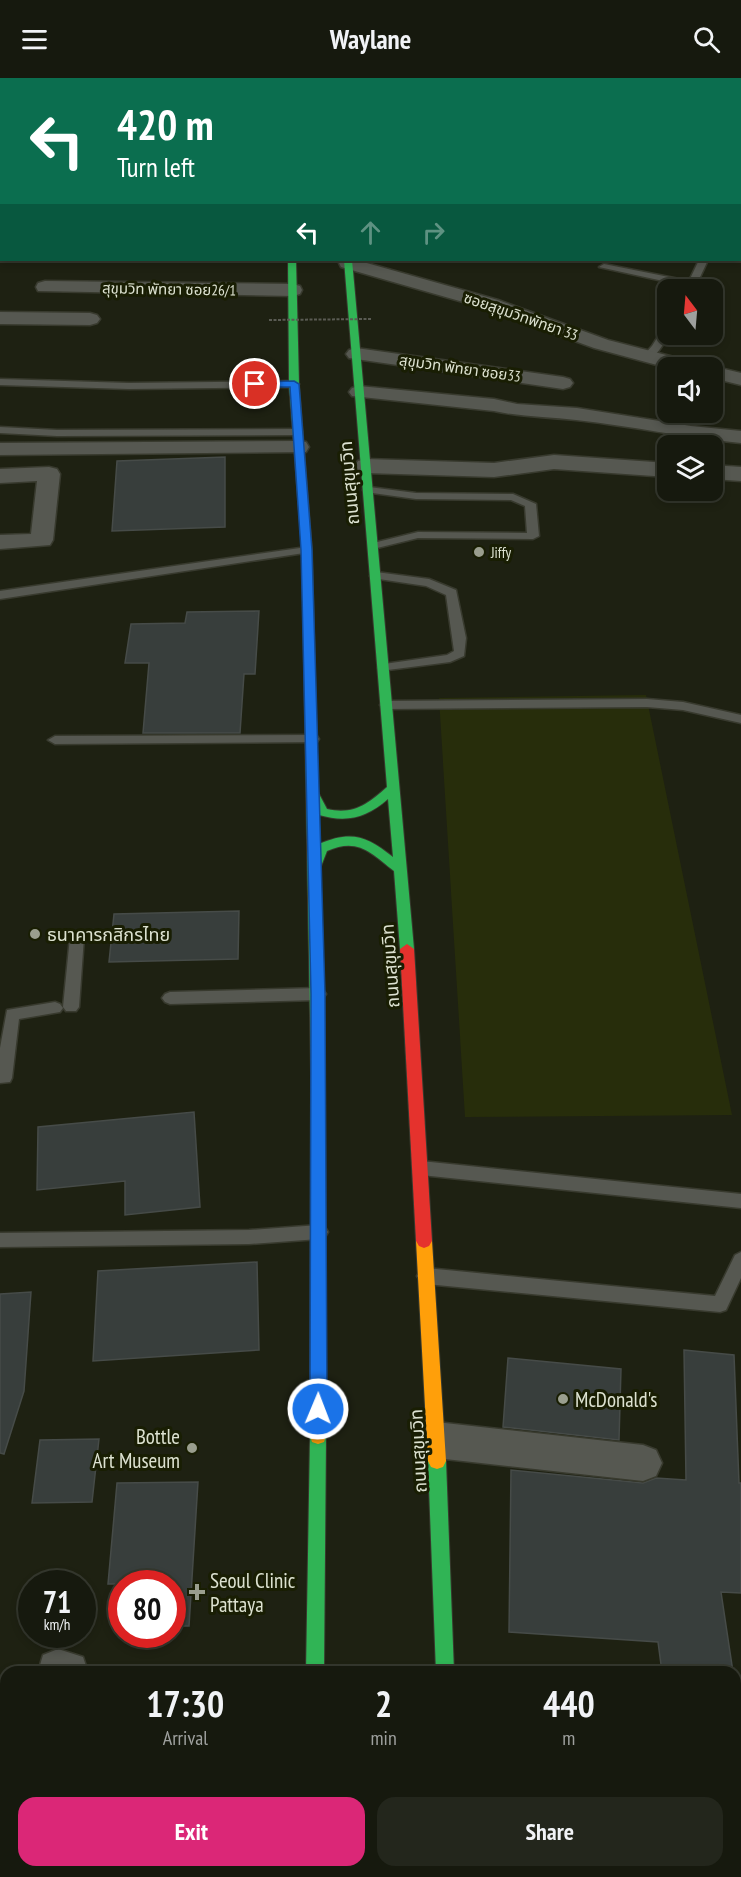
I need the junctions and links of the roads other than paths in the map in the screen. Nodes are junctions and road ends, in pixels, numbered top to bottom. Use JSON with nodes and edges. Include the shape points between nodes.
{"nodes":[{"id":1,"x":292,"y":261,"type":"edge"},
{"id":2,"x":348,"y":261,"type":"edge"},
{"id":3,"x":703,"y":261,"type":"edge"},
{"id":4,"x":604,"y":267,"type":"dead end"},
{"id":5,"x":657,"y":279,"type":"edge"},
{"id":6,"x":694,"y":279,"type":"edge"},
{"id":7,"x":45,"y":287,"type":"dead end"},
{"id":8,"x":293,"y":290,"type":"junction"},
{"id":9,"x":0,"y":318,"type":"edge"},
{"id":10,"x":90,"y":319,"type":"dead end"},
{"id":11,"x":658,"y":345,"type":"edge"},
{"id":12,"x":356,"y":354,"type":"junction"},
{"id":13,"x":648,"y":356,"type":"junction"},
{"id":14,"x":657,"y":358,"type":"edge"},
{"id":15,"x":723,"y":375,"type":"edge"},
{"id":16,"x":741,"y":379,"type":"edge"},
{"id":17,"x":0,"y":381,"type":"edge"},
{"id":18,"x":563,"y":383,"type":"dead end"},
{"id":19,"x":294,"y":384,"type":"junction"},
{"id":20,"x":359,"y":392,"type":"junction"},
{"id":21,"x":0,"y":430,"type":"edge"},
{"id":22,"x":741,"y":437,"type":"edge"},
{"id":23,"x":298,"y":439,"type":"junction"},
{"id":24,"x":0,"y":448,"type":"edge"},
{"id":25,"x":366,"y":466,"type":"junction"},
{"id":26,"x":657,"y":469,"type":"edge"},
{"id":27,"x":723,"y":473,"type":"edge"},
{"id":28,"x":741,"y":474,"type":"edge"},
{"id":29,"x":0,"y":476,"type":"edge"},
{"id":30,"x":369,"y":490,"type":"junction"},
{"id":31,"x":0,"y":542,"type":"edge"},
{"id":32,"x":373,"y":546,"type":"junction"},
{"id":33,"x":307,"y":550,"type":"junction"},
{"id":34,"x":376,"y":576,"type":"junction"},
{"id":35,"x":0,"y":595,"type":"edge"},
{"id":36,"x":384,"y":668,"type":"junction"},
{"id":37,"x":386,"y":705,"type":"junction"},
{"id":38,"x":741,"y":719,"type":"edge"},
{"id":39,"x":312,"y":739,"type":"junction"},
{"id":40,"x":56,"y":740,"type":"dead end"},
{"id":41,"x":393,"y":788,"type":"junction"},
{"id":42,"x":311,"y":790,"type":"junction"},
{"id":43,"x":314,"y":869,"type":"junction"},
{"id":44,"x":400,"y":869,"type":"junction"},
{"id":45,"x":77,"y":937,"type":"dead end"},
{"id":46,"x":318,"y":994,"type":"junction"},
{"id":47,"x":170,"y":998,"type":"dead end"},
{"id":48,"x":4,"y":1078,"type":"dead end"},
{"id":49,"x":421,"y":1168,"type":"junction"},
{"id":50,"x":741,"y":1201,"type":"edge"},
{"id":51,"x":319,"y":1232,"type":"junction"},
{"id":52,"x":0,"y":1240,"type":"edge"},
{"id":53,"x":741,"y":1260,"type":"edge"},
{"id":54,"x":426,"y":1276,"type":"junction"},
{"id":55,"x":436,"y":1440,"type":"junction"},
{"id":56,"x":643,"y":1463,"type":"dead end"},
{"id":57,"x":315,"y":1666,"type":"edge"},
{"id":58,"x":445,"y":1666,"type":"edge"}],
"edges":[{"from":1,"to":8,"type":"highway"},
{"from":2,"to":12,"type":"highway","name":"ถนนสุขุมวิท"},
{"from":2,"to":13,"type":"street","name":"ซอยสุขุมวิทพัทยา 33"},
{"from":3,"to":6,"type":"lane"},
{"from":4,"to":5,"type":"lane"},
{"from":7,"to":8,"type":"street","name":"สุขุมวิท พัทยา ซอย26/1"},
{"from":8,"to":19,"type":"highway"},
{"from":9,"to":10,"type":"street"},
{"from":11,"to":13,"type":"lane"},
{"from":12,"to":18,"type":"street","name":"สุขุมวิท พัทยา ซอย33"},
{"from":12,"to":20,"type":"highway","name":"ถนนสุขุมวิท"},
{"from":13,"to":14,"type":"street","name":"ซอยสุขุมวิทพัทยา 33"},
{"from":15,"to":16,"type":"street"},
{"from":17,"to":19,"type":"lane","via":[[129,386]]},
{"from":19,"to":23,"type":"highway"},
{"from":20,"to":22,"type":"street","via":[[577,414]]},
{"from":20,"to":25,"type":"highway","name":"ถนนสุขุมวิท"},
{"from":21,"to":23,"type":"lane"},
{"from":23,"to":24,"type":"street"},
{"from":23,"to":33,"type":"highway"},
{"from":25,"to":26,"type":"street","via":[[494,470],[554,462]]},
{"from":25,"to":30,"type":"highway","name":"ถนนสุขุมวิท"},
{"from":27,"to":28,"type":"street"},
{"from":29,"to":31,"type":"street","via":[[49,474],[42,540]]},
{"from":30,"to":32,"type":"highway","name":"ถนนสุขุมวิท"},
{"from":30,"to":32,"type":"lane","via":[[416,496],[513,497],[530,504],[533,536],[418,535]]},
{"from":32,"to":34,"type":"highway","name":"ถนนสุขุมวิท"},
{"from":33,"to":35,"type":"lane"},
{"from":33,"to":39,"type":"highway"},
{"from":34,"to":36,"type":"highway","name":"ถนนสุขุมวิท"},
{"from":34,"to":36,"type":"lane","via":[[429,583],[452,593],[460,638],[460,653],[450,658]]},
{"from":36,"to":37,"type":"highway","name":"ถนนสุขุมวิท"},
{"from":37,"to":38,"type":"lane","via":[[647,703],[683,706]]},
{"from":37,"to":41,"type":"highway","name":"ถนนสุขุมวิท"},
{"from":39,"to":40,"type":"lane"},
{"from":39,"to":42,"type":"highway"},
{"from":41,"to":42,"type":"highway","via":[[362,814],[350,818],[323,812]]},
{"from":41,"to":44,"type":"highway","name":"ถนนสุขุมวิท"},
{"from":42,"to":43,"type":"highway"},
{"from":43,"to":44,"type":"highway","via":[[322,848],[347,839],[364,841]]},
{"from":43,"to":46,"type":"highway"},
{"from":44,"to":49,"type":"highway","name":"ถนนสุขุมวิท"},
{"from":45,"to":48,"type":"lane","via":[[63,1008],[12,1014]]},
{"from":46,"to":47,"type":"lane"},
{"from":46,"to":51,"type":"highway"},
{"from":49,"to":50,"type":"lane"},
{"from":49,"to":54,"type":"highway","name":"ถนนสุขุมวิท"},
{"from":51,"to":52,"type":"lane","via":[[249,1237]]},
{"from":51,"to":57,"type":"highway"},
{"from":53,"to":54,"type":"lane","via":[[720,1304]]},
{"from":54,"to":55,"type":"highway","name":"ถนนสุขุมวิท"},
{"from":55,"to":56,"type":"street"},
{"from":55,"to":58,"type":"highway","name":"ถนนสุขุมวิท"}]}
